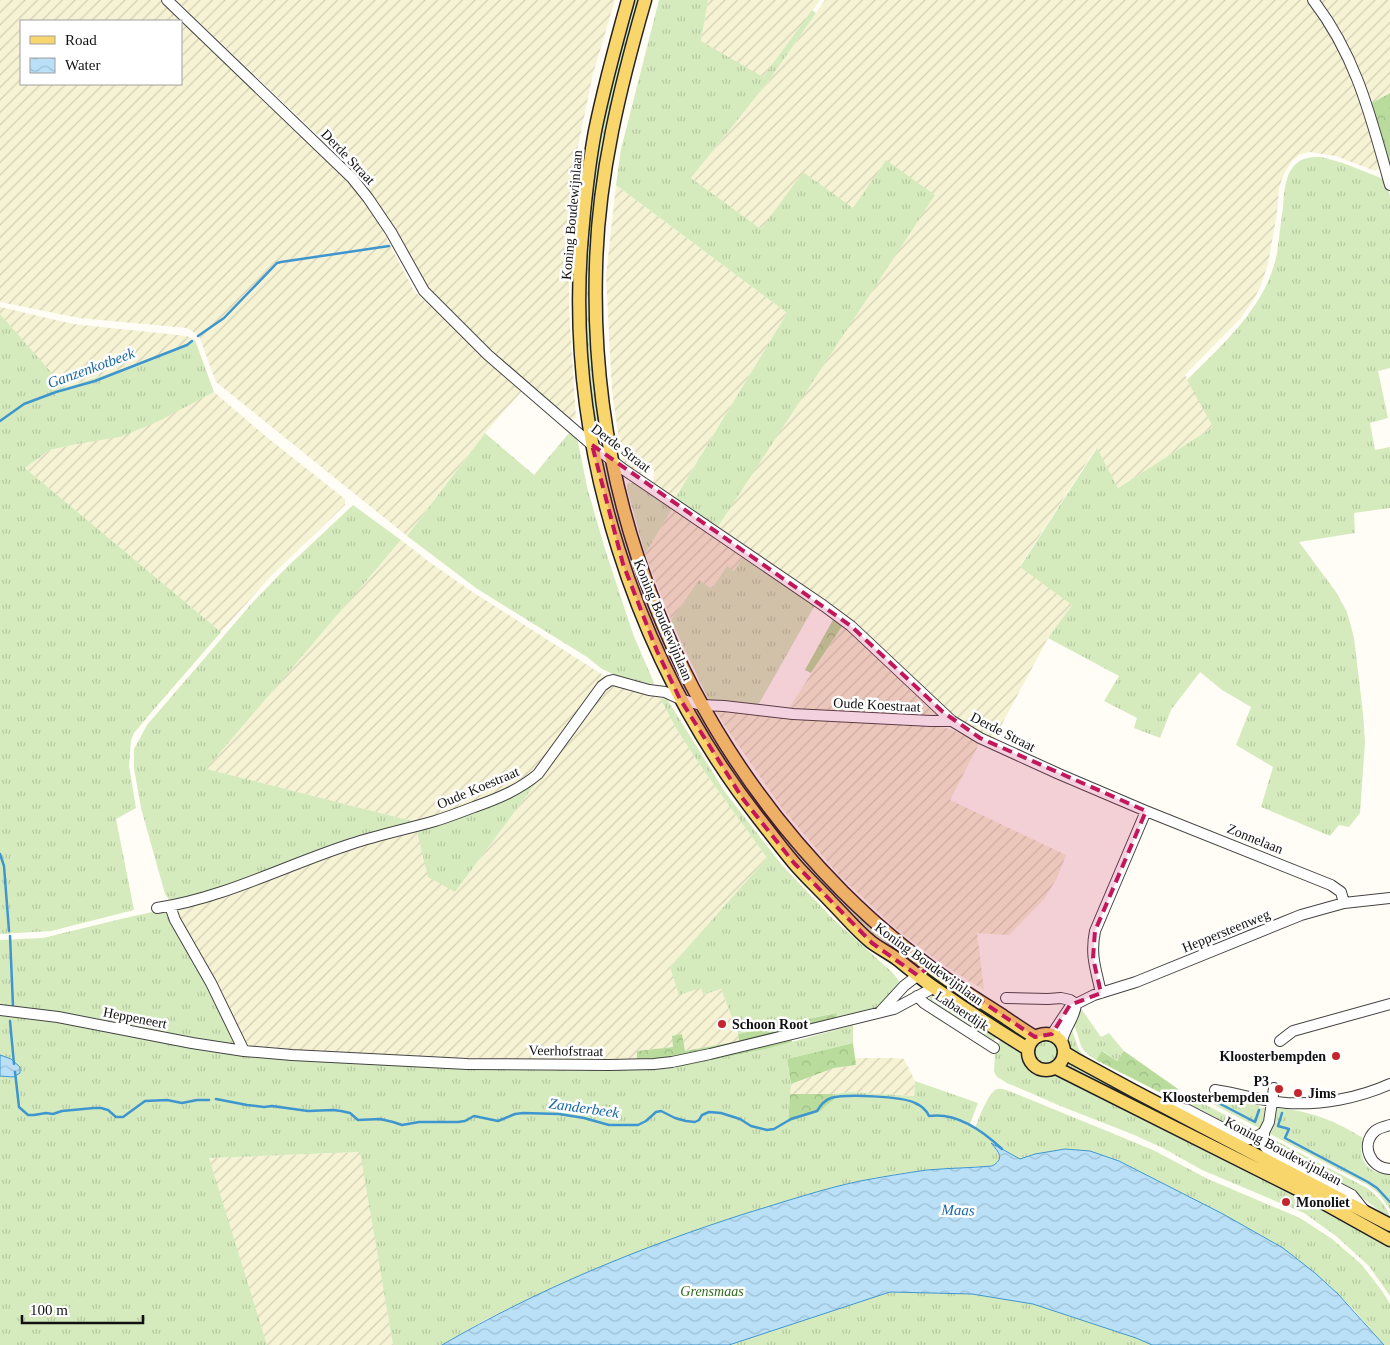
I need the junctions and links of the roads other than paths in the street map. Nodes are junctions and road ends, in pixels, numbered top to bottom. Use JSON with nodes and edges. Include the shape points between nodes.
{"nodes":[{"id":1,"x":167,"y":0,"type":"edge"},
{"id":2,"x":628,"y":0,"type":"edge"},
{"id":3,"x":644,"y":0,"type":"edge"},
{"id":4,"x":1313,"y":0,"type":"edge"},
{"id":5,"x":1390,"y":185,"type":"edge"},
{"id":6,"x":592,"y":445,"type":"junction"},
{"id":7,"x":611,"y":460,"type":"junction"},
{"id":8,"x":680,"y":699,"type":"junction"},
{"id":9,"x":701,"y":705,"type":"junction"},
{"id":10,"x":952,"y":721,"type":"junction"},
{"id":11,"x":1146,"y":811,"type":"junction"},
{"id":12,"x":1390,"y":898,"type":"edge"},
{"id":13,"x":1344,"y":903,"type":"junction"},
{"id":14,"x":170,"y":906,"type":"junction"},
{"id":15,"x":157,"y":908,"type":"dead end"},
{"id":16,"x":930,"y":967,"type":"junction"},
{"id":17,"x":917,"y":975,"type":"junction"},
{"id":18,"x":934,"y":988,"type":"junction"},
{"id":19,"x":1102,"y":993,"type":"junction"},
{"id":20,"x":917,"y":996,"type":"junction"},
{"id":21,"x":1006,"y":998,"type":"dead end"},
{"id":22,"x":1076,"y":1004,"type":"junction"},
{"id":23,"x":1390,"y":1004,"type":"edge"},
{"id":24,"x":4,"y":1010,"type":"edge"},
{"id":25,"x":881,"y":1011,"type":"junction"},
{"id":26,"x":1052,"y":1034,"type":"junction"},
{"id":27,"x":1035,"y":1037,"type":"junction"},
{"id":28,"x":1280,"y":1041,"type":"dead end"},
{"id":29,"x":994,"y":1048,"type":"dead end"},
{"id":30,"x":1064,"y":1048,"type":"junction"},
{"id":31,"x":1028,"y":1049,"type":"junction"},
{"id":32,"x":244,"y":1051,"type":"junction"},
{"id":33,"x":1056,"y":1068,"type":"junction"},
{"id":34,"x":1390,"y":1084,"type":"edge"},
{"id":35,"x":1274,"y":1088,"type":"dead end"},
{"id":36,"x":1214,"y":1090,"type":"dead end"},
{"id":37,"x":1271,"y":1104,"type":"junction"},
{"id":38,"x":1169,"y":1109,"type":"junction"},
{"id":39,"x":1390,"y":1125,"type":"edge"},
{"id":40,"x":1264,"y":1132,"type":"junction"},
{"id":41,"x":1244,"y":1139,"type":"junction"},
{"id":42,"x":1268,"y":1151,"type":"junction"},
{"id":43,"x":1390,"y":1169,"type":"edge"},
{"id":44,"x":1358,"y":1205,"type":"junction"},
{"id":45,"x":1343,"y":1214,"type":"junction"},
{"id":46,"x":1390,"y":1224,"type":"edge"},
{"id":47,"x":1390,"y":1240,"type":"edge"}],
"edges":[{"from":1,"to":6,"type":"street","name":"Derde Straat","via":[[352,178],[390,232],[424,291],[488,355]]},
{"from":2,"to":6,"type":"main road","name":"Koning Boudewijnlaan","via":[[595,133],[581,250],[583,372]]},
{"from":3,"to":7,"type":"main road","name":"Koning Boudewijnlaan","via":[[610,136],[598,227],[595,306],[598,362]]},
{"from":4,"to":5,"type":"street","via":[[1355,70]]},
{"from":6,"to":7,"type":"street","name":"Derde Straat"},
{"from":6,"to":8,"type":"main road","name":"Koning Boudewijnlaan","via":[[623,564],[657,651]]},
{"from":7,"to":9,"type":"main road","name":"Koning Boudewijnlaan","via":[[631,539],[651,597]]},
{"from":7,"to":10,"type":"street","name":"Derde Straat","via":[[824,606]]},
{"from":8,"to":9,"type":"street","name":"Oude Koestraat"},
{"from":8,"to":14,"type":"street","name":"Oude Koestraat","via":[[665,692],[609,681],[602,686],[538,774],[516,790],[436,820],[351,844],[254,881]]},
{"from":8,"to":17,"type":"main road","name":"Koning Boudewijnlaan","via":[[743,799],[794,863],[872,943]]},
{"from":9,"to":10,"type":"street","name":"Oude Koestraat","via":[[793,714]]},
{"from":9,"to":16,"type":"main road","name":"Koning Boudewijnlaan","via":[[747,777],[805,852],[872,919]]},
{"from":10,"to":11,"type":"street","name":"Derde Straat","via":[[980,738]]},
{"from":11,"to":13,"type":"street","name":"Zonnelaan","via":[[1331,885],[1341,892]]},
{"from":11,"to":19,"type":"street","via":[[1096,931],[1092,958]]},
{"from":12,"to":13,"type":"street","name":"Heppersteenweg"},
{"from":13,"to":19,"type":"street","name":"Heppersteenweg","via":[[1301,915]]},
{"from":14,"to":15,"type":"street"},
{"from":14,"to":32,"type":"street"},
{"from":16,"to":17,"type":"street"},
{"from":16,"to":27,"type":"main road","name":"Koning Boudewijnlaan"},
{"from":17,"to":18,"type":"main road","name":"Koning Boudewijnlaan"},
{"from":17,"to":25,"type":"street"},
{"from":18,"to":20,"type":"street","name":"Veerhofstraat"},
{"from":18,"to":31,"type":"main road","name":"Koning Boudewijnlaan"},
{"from":19,"to":22,"type":"street","name":"Heppersteenweg"},
{"from":20,"to":25,"type":"street","name":"Veerhofstraat","via":[[894,1009]]},
{"from":20,"to":29,"type":"street","name":"Labaerdijk"},
{"from":21,"to":22,"type":"street","via":[[1063,998]]},
{"from":22,"to":26,"type":"street","name":"Heppersteenweg","via":[[1068,1008]]},
{"from":22,"to":30,"type":"street","via":[[1065,1030]]},
{"from":23,"to":28,"type":"street","via":[[1293,1031]]},
{"from":24,"to":32,"type":"street","name":"Heppeneert"},
{"from":25,"to":32,"type":"street","name":"Veerhofstraat","via":[[710,1054],[654,1064],[467,1064]]},
{"from":26,"to":27,"type":"main road"},
{"from":26,"to":30,"type":"main road","via":[[1060,1039]]},
{"from":27,"to":31,"type":"main road"},
{"from":30,"to":33,"type":"main road","via":[[1064,1059]]},
{"from":30,"to":38,"type":"main road","name":"Koning Boudewijnlaan","via":[[1075,1059]]},
{"from":31,"to":33,"type":"main road","via":[[1036,1068],[1046,1071]]},
{"from":33,"to":45,"type":"main road","name":"Koning Boudewijnlaan"},
{"from":34,"to":37,"type":"street","via":[[1331,1101]]},
{"from":35,"to":37,"type":"street"},
{"from":36,"to":37,"type":"street"},
{"from":37,"to":40,"type":"street"},
{"from":38,"to":41,"type":"street","via":[[1188,1110]]},
{"from":38,"to":44,"type":"main road","name":"Koning Boudewijnlaan"},
{"from":39,"to":43,"type":"street","via":[[1374,1132],[1368,1150],[1375,1164]]},
{"from":40,"to":41,"type":"street","via":[[1253,1139]]},
{"from":40,"to":42,"type":"street","via":[[1264,1145]]},
{"from":41,"to":42,"type":"street"},
{"from":42,"to":44,"type":"street","via":[[1352,1195]]},
{"from":44,"to":45,"type":"street","via":[[1352,1212]]},
{"from":44,"to":46,"type":"main road","name":"Koning Boudewijnlaan"},
{"from":45,"to":47,"type":"main road","name":"Koning Boudewijnlaan"}]}
